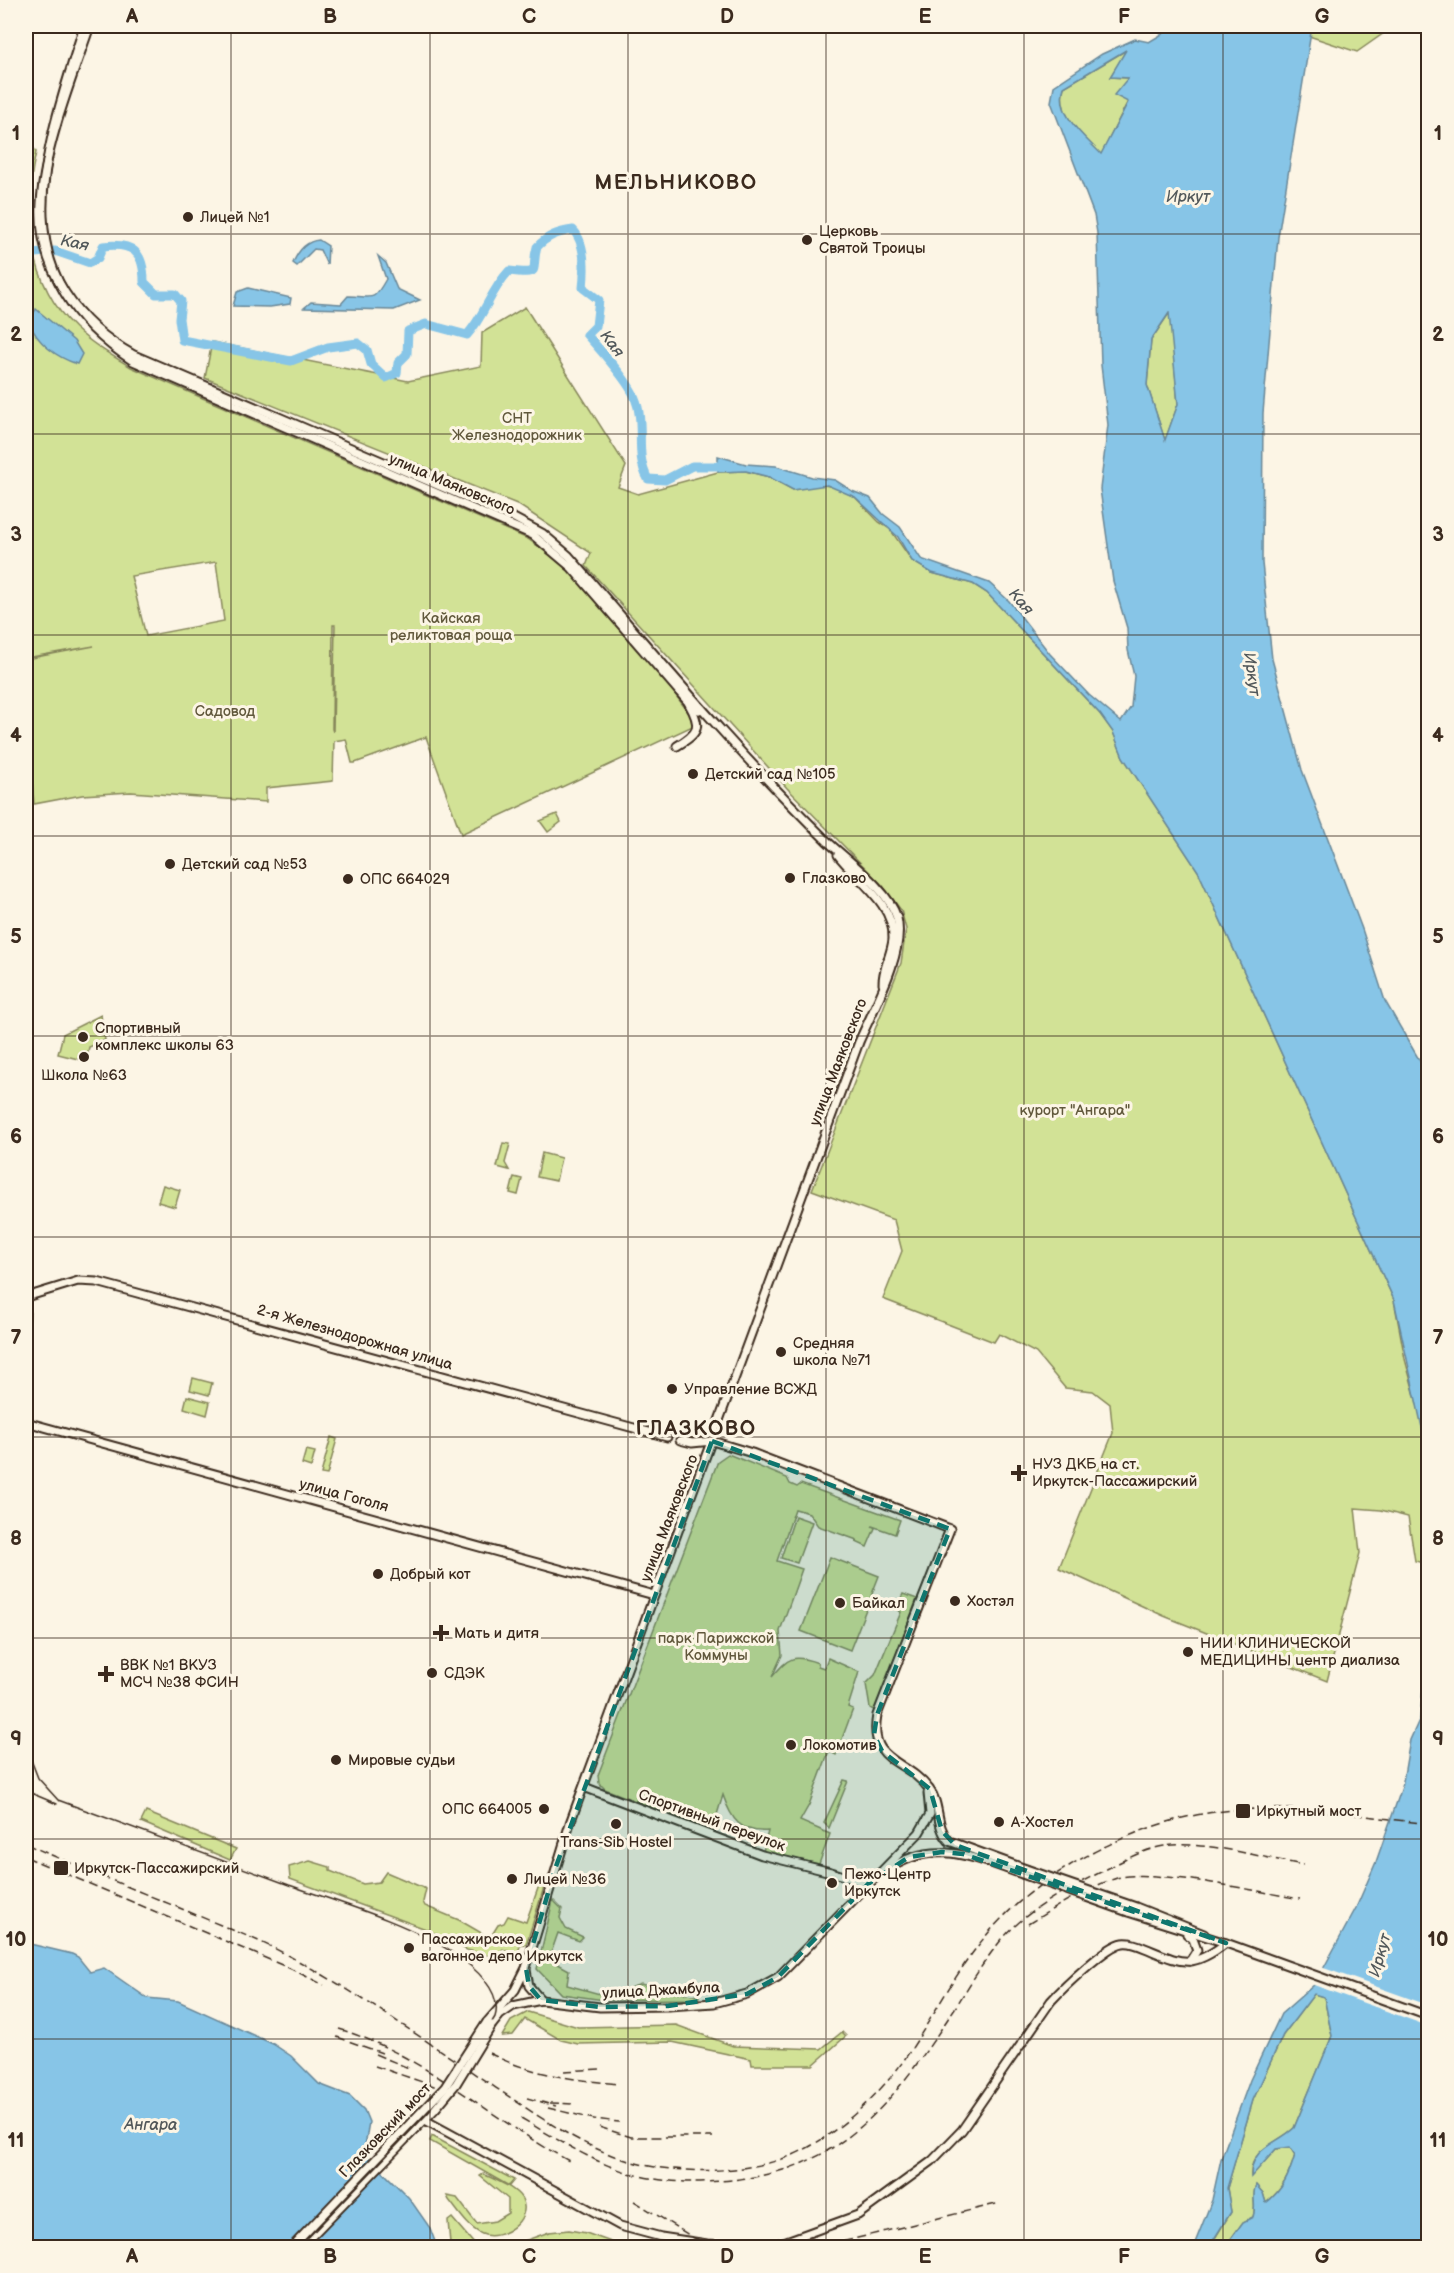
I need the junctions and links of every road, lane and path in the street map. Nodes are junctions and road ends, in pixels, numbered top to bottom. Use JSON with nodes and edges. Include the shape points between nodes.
{"nodes":[{"id":1,"x":84,"y":26,"type":"edge"},
{"id":2,"x":90,"y":26,"type":"edge"},
{"id":3,"x":47,"y":268,"type":"junction"},
{"id":4,"x":67,"y":310,"type":"dead end"},
{"id":5,"x":688,"y":702,"type":"junction"},
{"id":6,"x":703,"y":713,"type":"junction"},
{"id":7,"x":677,"y":746,"type":"dead end"},
{"id":8,"x":26,"y":1297,"type":"edge"},
{"id":9,"x":26,"y":1422,"type":"edge"},
{"id":10,"x":667,"y":1437,"type":"dead end"},
{"id":11,"x":681,"y":1440,"type":"dead end"},
{"id":12,"x":712,"y":1441,"type":"junction"},
{"id":13,"x":654,"y":1595,"type":"junction"},
{"id":14,"x":924,"y":1783,"type":"junction"},
{"id":15,"x":584,"y":1786,"type":"junction"},
{"id":16,"x":1024,"y":1872,"type":"junction"},
{"id":17,"x":868,"y":1884,"type":"junction"},
{"id":18,"x":1183,"y":1932,"type":"junction"},
{"id":19,"x":1226,"y":1943,"type":"junction"},
{"id":20,"x":1190,"y":1961,"type":"junction"},
{"id":21,"x":526,"y":1968,"type":"junction"},
{"id":22,"x":541,"y":2000,"type":"junction"},
{"id":23,"x":503,"y":2004,"type":"junction"},
{"id":24,"x":501,"y":2014,"type":"junction"},
{"id":25,"x":1428,"y":2016,"type":"edge"},
{"id":26,"x":490,"y":2024,"type":"junction"},
{"id":27,"x":425,"y":2120,"type":"junction"},
{"id":28,"x":291,"y":2247,"type":"edge"},
{"id":29,"x":300,"y":2247,"type":"edge"}],
"edges":[{"from":1,"to":3,"type":"main road","via":[[40,163],[33,210],[35,239]]},
{"from":2,"to":3,"type":"main road","via":[[53,142],[41,202]]},
{"from":3,"to":6,"type":"main road","name":"улица Маяковского","via":[[68,300],[104,335],[134,355],[537,529],[569,556]]},
{"from":4,"to":5,"type":"main road","name":"улица Маяковского","via":[[102,344],[133,361],[533,535],[571,567]]},
{"from":5,"to":6,"type":"main road","name":"улица Маяковского"},
{"from":5,"to":7,"type":"main road","via":[[697,730]]},
{"from":6,"to":12,"type":"main road","name":"улица Маяковского","via":[[828,842],[880,902],[891,919],[893,942],[883,984]]},
{"from":8,"to":10,"type":"main road","name":"2-я Железнодорожная улица","via":[[78,1281],[97,1282]]},
{"from":9,"to":13,"type":"main road","name":"улица Гоголя"},
{"from":11,"to":12,"type":"main road"},
{"from":12,"to":13,"type":"main road","name":"улица Маяковского"},
{"from":12,"to":14,"type":"main road","via":[[950,1530],[877,1715],[874,1735],[888,1757]]},
{"from":13,"to":15,"type":"main road","name":"улица Маяковского"},
{"from":14,"to":16,"type":"main road","via":[[933,1795],[942,1831],[949,1841]]},
{"from":14,"to":17,"type":"main road","name":"улица Джамбула","via":[[931,1807],[926,1822]]},
{"from":15,"to":17,"type":"main road","name":"Спортивный переулок","via":[[762,1855]]},
{"from":15,"to":21,"type":"main road","name":"улица Маяковского"},
{"from":16,"to":17,"type":"main road","name":"улица Джамбула","via":[[963,1854],[942,1852],[909,1857]]},
{"from":16,"to":18,"type":"main road","bridge":true},
{"from":16,"to":19,"type":"main road","bridge":true,"via":[[1136,1907]]},
{"from":17,"to":22,"type":"main road","name":"улица Джамбула","via":[[778,1977],[747,1994],[714,2003],[668,2006],[600,2007]]},
{"from":18,"to":19,"type":"main road"},
{"from":18,"to":20,"type":"main road","via":[[1197,1945]]},
{"from":19,"to":20,"type":"main road","via":[[1201,1959]]},
{"from":19,"to":25,"type":"main road"},
{"from":20,"to":27,"type":"main road","via":[[1176,1962],[1125,1943],[1109,1950],[1051,2001],[962,2130],[932,2161],[858,2215],[796,2238],[758,2247],[697,2243],[620,2226]]},
{"from":21,"to":22,"type":"main road","via":[[529,1986]]},
{"from":21,"to":23,"type":"main road","name":"улица Маяковского"},
{"from":22,"to":24,"type":"main road","name":"улица Джамбула","via":[[513,2006]]},
{"from":23,"to":24,"type":"main road"},
{"from":23,"to":26,"type":"main road","name":"улица Маяковского"},
{"from":24,"to":26,"type":"main road","name":"улица Джамбула"},
{"from":26,"to":27,"type":"main road","name":"Глазковский мост","bridge":true,"via":[[456,2084]]},
{"from":26,"to":28,"type":"main road","name":"Глазковский мост","bridge":true,"via":[[445,2087]]},
{"from":27,"to":29,"type":"main road","name":"Глазковский мост"}]}
